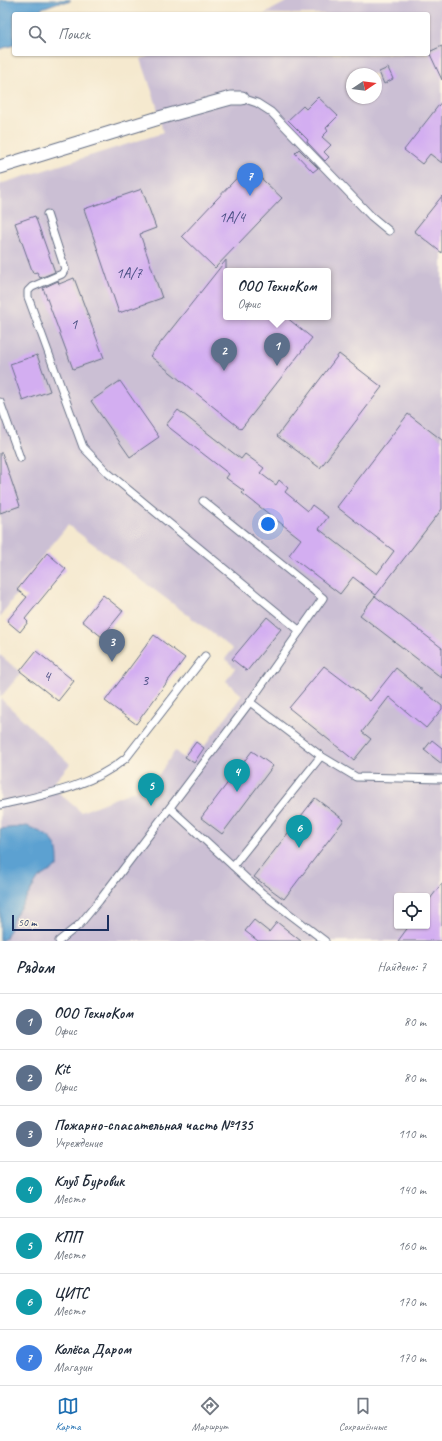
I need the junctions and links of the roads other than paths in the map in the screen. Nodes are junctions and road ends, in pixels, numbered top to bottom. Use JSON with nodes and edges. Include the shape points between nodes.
{"nodes":[{"id":1,"x":242,"y":98,"type":"joint"},
{"id":2,"x":0,"y":167,"type":"edge"},
{"id":3,"x":46,"y":214,"type":"dead end"},
{"id":4,"x":389,"y":232,"type":"dead end"},
{"id":5,"x":0,"y":402,"type":"edge"},
{"id":6,"x":20,"y":458,"type":"dead end"},
{"id":7,"x":203,"y":501,"type":"dead end"},
{"id":8,"x":300,"y":631,"type":"junction"},
{"id":9,"x":205,"y":656,"type":"dead end"},
{"id":10,"x":250,"y":702,"type":"junction"},
{"id":11,"x":320,"y":756,"type":"junction"},
{"id":12,"x":442,"y":779,"type":"edge"},
{"id":13,"x":0,"y":805,"type":"edge"},
{"id":14,"x":170,"y":808,"type":"junction"},
{"id":15,"x":233,"y":866,"type":"junction"},
{"id":16,"x":59,"y":941,"type":"edge"},
{"id":17,"x":325,"y":941,"type":"edge"}],
"edges":[{"from":1,"to":2,"type":"street","via":[[231,98],[159,118]]},
{"from":1,"to":4,"type":"lane","via":[[257,103],[271,112]]},
{"from":3,"to":8,"type":"lane","via":[[65,269],[62,274],[32,287],[28,291],[28,297],[83,447],[108,473]]},
{"from":5,"to":6,"type":"lane"},
{"from":7,"to":8,"type":"lane","via":[[323,598]]},
{"from":8,"to":10,"type":"lane"},
{"from":9,"to":13,"type":"lane","via":[[118,765],[68,788]]},
{"from":10,"to":11,"type":"lane"},
{"from":10,"to":14,"type":"lane"},
{"from":11,"to":12,"type":"lane","via":[[356,777]]},
{"from":11,"to":15,"type":"lane"},
{"from":14,"to":15,"type":"lane"},
{"from":14,"to":16,"type":"lane","via":[[85,918]]},
{"from":15,"to":17,"type":"lane","via":[[262,893]]}]}
